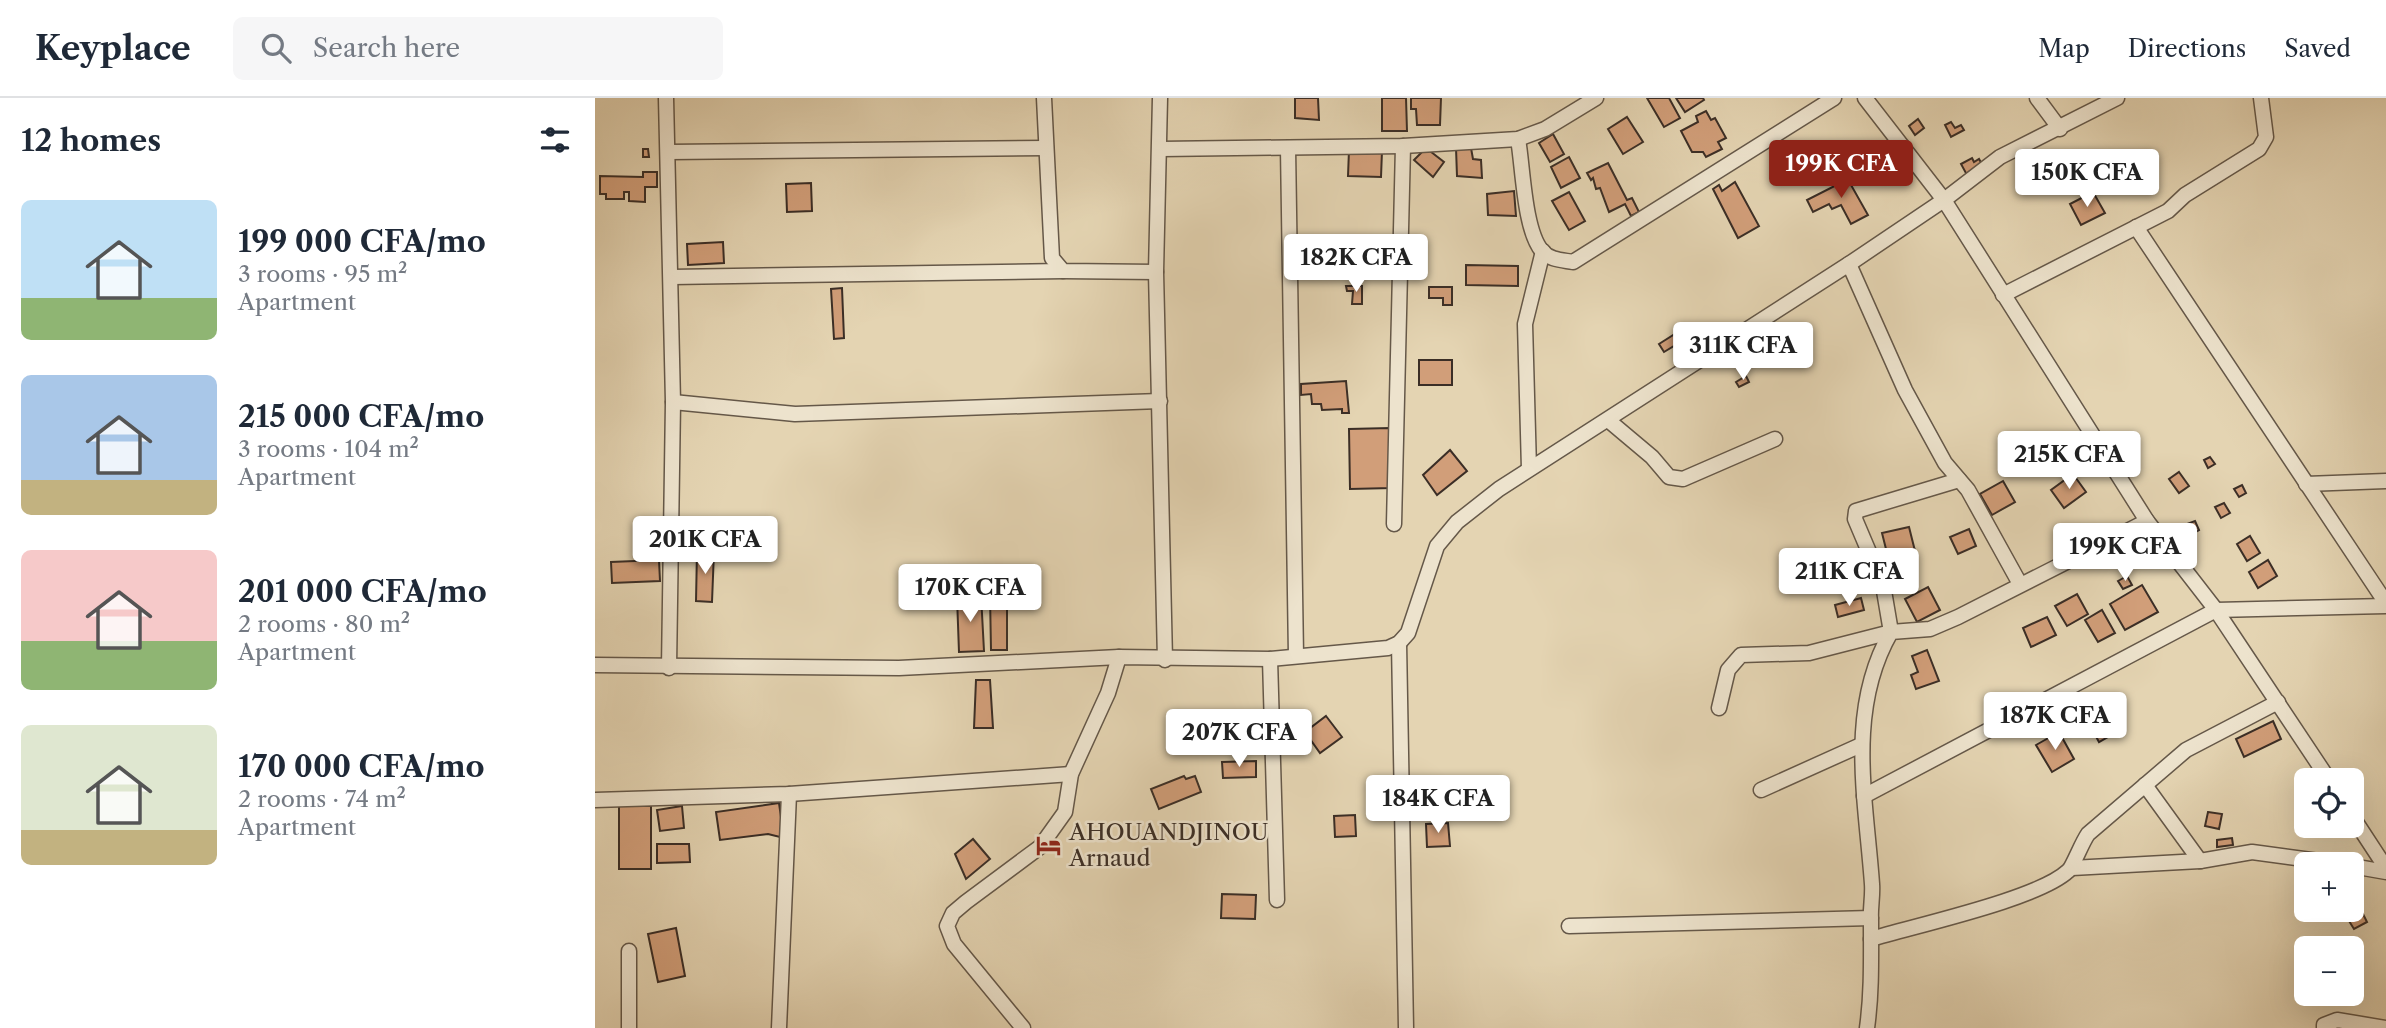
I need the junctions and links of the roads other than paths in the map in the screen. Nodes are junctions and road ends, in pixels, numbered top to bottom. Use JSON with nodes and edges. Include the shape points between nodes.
{"nodes":[{"id":1,"x":666,"y":98,"type":"edge"},
{"id":2,"x":1044,"y":98,"type":"edge"},
{"id":3,"x":1160,"y":98,"type":"edge"},
{"id":4,"x":1596,"y":98,"type":"edge"},
{"id":5,"x":1834,"y":98,"type":"edge"},
{"id":6,"x":1865,"y":98,"type":"edge"},
{"id":7,"x":2037,"y":98,"type":"edge"},
{"id":8,"x":2117,"y":98,"type":"edge"},
{"id":9,"x":2261,"y":98,"type":"edge"},
{"id":10,"x":2060,"y":129,"type":"junction"},
{"id":11,"x":1518,"y":139,"type":"junction"},
{"id":12,"x":1403,"y":146,"type":"junction"},
{"id":13,"x":1046,"y":148,"type":"junction"},
{"id":14,"x":1288,"y":148,"type":"junction"},
{"id":15,"x":1161,"y":149,"type":"junction"},
{"id":16,"x":669,"y":152,"type":"junction"},
{"id":17,"x":1944,"y":200,"type":"junction"},
{"id":18,"x":2136,"y":227,"type":"junction"},
{"id":19,"x":1542,"y":251,"type":"junction"},
{"id":20,"x":1849,"y":264,"type":"junction"},
{"id":21,"x":1063,"y":271,"type":"junction"},
{"id":22,"x":1156,"y":272,"type":"junction"},
{"id":23,"x":672,"y":277,"type":"junction"},
{"id":24,"x":2003,"y":295,"type":"junction"},
{"id":25,"x":1160,"y":401,"type":"junction"},
{"id":26,"x":673,"y":402,"type":"junction"},
{"id":27,"x":1608,"y":420,"type":"junction"},
{"id":28,"x":1775,"y":439,"type":"dead end"},
{"id":29,"x":1529,"y":469,"type":"junction"},
{"id":30,"x":1959,"y":480,"type":"junction"},
{"id":31,"x":2386,"y":481,"type":"edge"},
{"id":32,"x":2307,"y":484,"type":"junction"},
{"id":33,"x":2147,"y":521,"type":"junction"},
{"id":34,"x":1394,"y":524,"type":"dead end"},
{"id":35,"x":2020,"y":584,"type":"junction"},
{"id":36,"x":2386,"y":605,"type":"edge"},
{"id":37,"x":2215,"y":610,"type":"junction"},
{"id":38,"x":1891,"y":632,"type":"junction"},
{"id":39,"x":1399,"y":643,"type":"junction"},
{"id":40,"x":1296,"y":656,"type":"junction"},
{"id":41,"x":1119,"y":657,"type":"junction"},
{"id":42,"x":1270,"y":659,"type":"junction"},
{"id":43,"x":1164,"y":660,"type":"junction"},
{"id":44,"x":595,"y":666,"type":"edge"},
{"id":45,"x":669,"y":668,"type":"junction"},
{"id":46,"x":2278,"y":702,"type":"junction"},
{"id":47,"x":1719,"y":708,"type":"dead end"},
{"id":48,"x":1861,"y":745,"type":"junction"},
{"id":49,"x":2321,"y":768,"type":"edge"},
{"id":50,"x":1071,"y":774,"type":"junction"},
{"id":51,"x":2145,"y":785,"type":"junction"},
{"id":52,"x":1761,"y":790,"type":"dead end"},
{"id":53,"x":789,"y":794,"type":"junction"},
{"id":54,"x":1864,"y":796,"type":"junction"},
{"id":55,"x":595,"y":800,"type":"edge"},
{"id":56,"x":2364,"y":835,"type":"edge"},
{"id":57,"x":2294,"y":858,"type":"edge"},
{"id":58,"x":2200,"y":861,"type":"junction"},
{"id":59,"x":2364,"y":867,"type":"edge"},
{"id":60,"x":2072,"y":868,"type":"junction"},
{"id":61,"x":2386,"y":870,"type":"edge"},
{"id":62,"x":1277,"y":900,"type":"dead end"},
{"id":63,"x":1871,"y":918,"type":"junction"},
{"id":64,"x":1569,"y":926,"type":"dead end"},
{"id":65,"x":1871,"y":939,"type":"junction"},
{"id":66,"x":629,"y":951,"type":"dead end"},
{"id":67,"x":1017,"y":1026,"type":"edge"},
{"id":68,"x":629,"y":1028,"type":"edge"},
{"id":69,"x":779,"y":1028,"type":"edge"},
{"id":70,"x":1406,"y":1028,"type":"edge"},
{"id":71,"x":1867,"y":1028,"type":"edge"},
{"id":72,"x":2324,"y":1028,"type":"edge"},
{"id":73,"x":2386,"y":1028,"type":"edge"}],
"edges":[{"from":1,"to":16,"type":"street"},
{"from":2,"to":13,"type":"street"},
{"from":3,"to":15,"type":"street"},
{"from":4,"to":11,"type":"street","via":[[1545,130]]},
{"from":5,"to":19,"type":"street","via":[[1573,262],[1551,258]]},
{"from":6,"to":17,"type":"street"},
{"from":7,"to":10,"type":"street"},
{"from":8,"to":10,"type":"street"},
{"from":9,"to":18,"type":"street","via":[[2266,137],[2259,149],[2185,195],[2168,211]]},
{"from":10,"to":17,"type":"street","via":[[2000,157]]},
{"from":11,"to":12,"type":"street"},
{"from":11,"to":19,"type":"street","via":[[1533,236]]},
{"from":12,"to":14,"type":"street"},
{"from":12,"to":34,"type":"street"},
{"from":13,"to":16,"type":"street"},
{"from":13,"to":21,"type":"street","via":[[1052,258]]},
{"from":14,"to":15,"type":"street"},
{"from":14,"to":40,"type":"street"},
{"from":15,"to":22,"type":"street"},
{"from":16,"to":23,"type":"street"},
{"from":17,"to":20,"type":"street"},
{"from":17,"to":24,"type":"street"},
{"from":18,"to":24,"type":"street"},
{"from":18,"to":32,"type":"street"},
{"from":19,"to":29,"type":"street","via":[[1525,324]]},
{"from":20,"to":27,"type":"street"},
{"from":20,"to":30,"type":"street","via":[[1905,390]]},
{"from":21,"to":22,"type":"street"},
{"from":21,"to":23,"type":"street"},
{"from":22,"to":25,"type":"street"},
{"from":23,"to":26,"type":"street"},
{"from":24,"to":33,"type":"street"},
{"from":25,"to":26,"type":"street","via":[[795,414]]},
{"from":25,"to":43,"type":"street"},
{"from":26,"to":45,"type":"street"},
{"from":27,"to":28,"type":"street","via":[[1669,477],[1683,478]]},
{"from":27,"to":29,"type":"street"},
{"from":29,"to":39,"type":"street","via":[[1457,522],[1437,546],[1408,633]]},
{"from":30,"to":35,"type":"street"},
{"from":30,"to":38,"type":"street","via":[[1856,511],[1854,519],[1883,586]]},
{"from":31,"to":32,"type":"street"},
{"from":32,"to":36,"type":"street"},
{"from":33,"to":35,"type":"street"},
{"from":33,"to":37,"type":"street"},
{"from":35,"to":38,"type":"street","via":[[1930,629]]},
{"from":36,"to":37,"type":"street"},
{"from":37,"to":46,"type":"street"},
{"from":37,"to":54,"type":"street"},
{"from":38,"to":47,"type":"street","via":[[1809,653],[1741,655],[1728,670]]},
{"from":38,"to":48,"type":"street","via":[[1881,650],[1862,719]]},
{"from":39,"to":40,"type":"street","via":[[1388,648]]},
{"from":39,"to":70,"type":"street"},
{"from":40,"to":42,"type":"street"},
{"from":41,"to":43,"type":"street"},
{"from":41,"to":45,"type":"street","via":[[899,668]]},
{"from":41,"to":50,"type":"street"},
{"from":42,"to":43,"type":"street"},
{"from":42,"to":62,"type":"street"},
{"from":44,"to":45,"type":"street"},
{"from":46,"to":49,"type":"street"},
{"from":46,"to":51,"type":"street","via":[[2186,750]]},
{"from":48,"to":52,"type":"street"},
{"from":48,"to":54,"type":"street"},
{"from":50,"to":53,"type":"street"},
{"from":50,"to":67,"type":"street","via":[[1065,812],[1041,846],[966,902],[947,926],[954,944]]},
{"from":51,"to":58,"type":"street"},
{"from":51,"to":60,"type":"street","via":[[2088,834]]},
{"from":53,"to":55,"type":"street"},
{"from":53,"to":69,"type":"street"},
{"from":54,"to":63,"type":"street"},
{"from":56,"to":61,"type":"street"},
{"from":57,"to":58,"type":"street","via":[[2252,852]]},
{"from":58,"to":60,"type":"street"},
{"from":59,"to":61,"type":"street"},
{"from":60,"to":65,"type":"street","via":[[2047,887]]},
{"from":63,"to":64,"type":"street"},
{"from":63,"to":65,"type":"street"},
{"from":65,"to":71,"type":"street"},
{"from":66,"to":68,"type":"street"},
{"from":72,"to":73,"type":"street","via":[[2337,1020]]}]}
